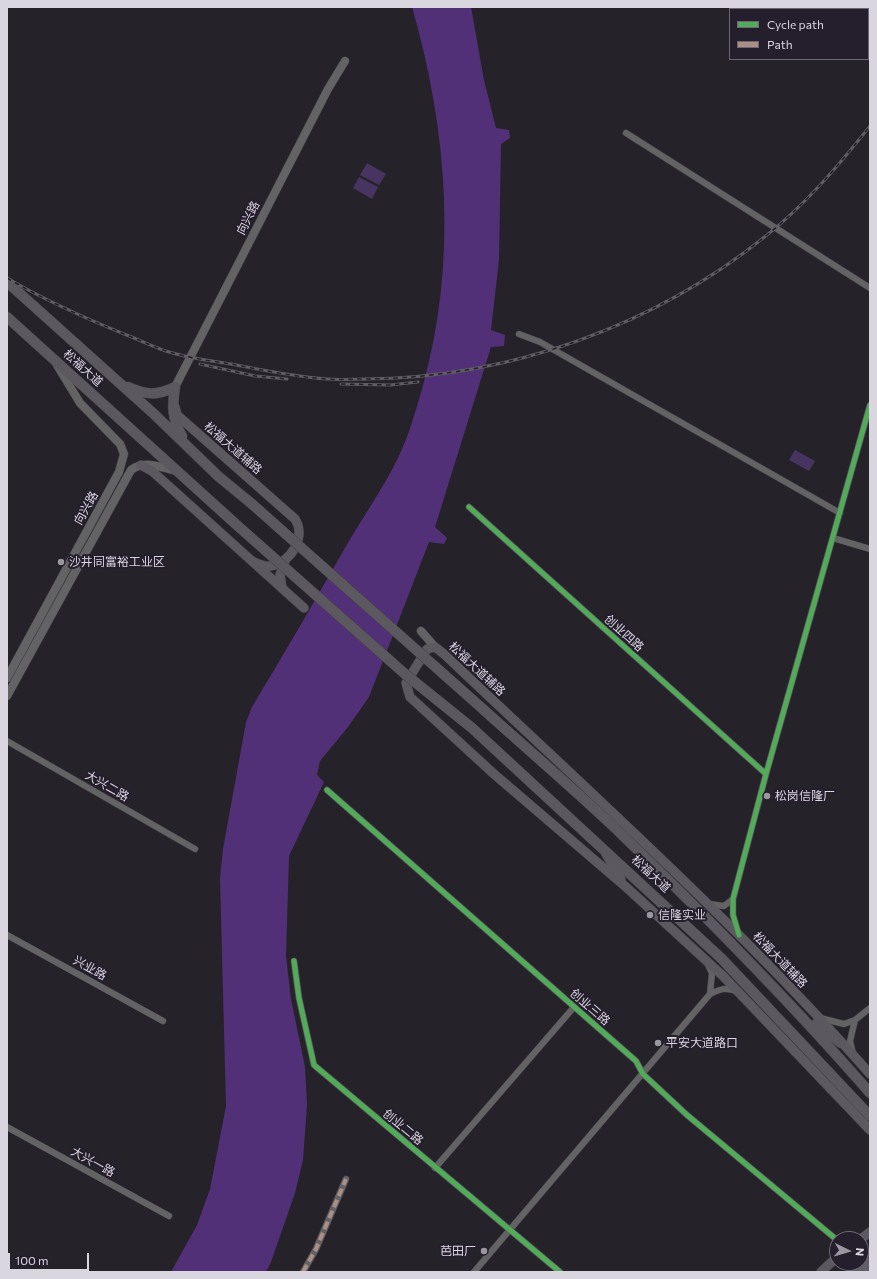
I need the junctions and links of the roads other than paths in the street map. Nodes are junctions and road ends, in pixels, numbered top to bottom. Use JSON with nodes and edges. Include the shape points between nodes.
{"nodes":[{"id":1,"x":345,"y":61,"type":"dead end"},
{"id":2,"x":626,"y":133,"type":"dead end"},
{"id":3,"x":7,"y":282,"type":"edge"},
{"id":4,"x":870,"y":288,"type":"edge"},
{"id":5,"x":7,"y":317,"type":"edge"},
{"id":6,"x":519,"y":334,"type":"dead end"},
{"id":7,"x":53,"y":358,"type":"junction"},
{"id":8,"x":121,"y":385,"type":"junction"},
{"id":9,"x":175,"y":387,"type":"junction"},
{"id":10,"x":173,"y":400,"type":"junction"},
{"id":11,"x":870,"y":405,"type":"edge"},
{"id":12,"x":186,"y":445,"type":"junction"},
{"id":13,"x":141,"y":465,"type":"junction"},
{"id":14,"x":177,"y":471,"type":"junction"},
{"id":15,"x":469,"y":507,"type":"dead end"},
{"id":16,"x":840,"y":513,"type":"junction"},
{"id":17,"x":833,"y":538,"type":"junction"},
{"id":18,"x":870,"y":549,"type":"edge"},
{"id":19,"x":288,"y":556,"type":"junction"},
{"id":20,"x":252,"y":561,"type":"junction"},
{"id":21,"x":283,"y":588,"type":"junction"},
{"id":22,"x":304,"y":608,"type":"dead end"},
{"id":23,"x":421,"y":631,"type":"dead end"},
{"id":24,"x":435,"y":647,"type":"junction"},
{"id":25,"x":7,"y":678,"type":"edge"},
{"id":26,"x":7,"y":696,"type":"edge"},
{"id":27,"x":7,"y":741,"type":"edge"},
{"id":28,"x":766,"y":774,"type":"junction"},
{"id":29,"x":327,"y":790,"type":"dead end"},
{"id":30,"x":613,"y":826,"type":"junction"},
{"id":31,"x":600,"y":844,"type":"junction"},
{"id":32,"x":195,"y":849,"type":"dead end"},
{"id":33,"x":652,"y":850,"type":"junction"},
{"id":34,"x":626,"y":887,"type":"junction"},
{"id":35,"x":732,"y":899,"type":"junction"},
{"id":36,"x":708,"y":904,"type":"junction"},
{"id":37,"x":7,"y":935,"type":"edge"},
{"id":38,"x":739,"y":935,"type":"junction"},
{"id":39,"x":294,"y":961,"type":"dead end"},
{"id":40,"x":707,"y":963,"type":"junction"},
{"id":41,"x":738,"y":991,"type":"junction"},
{"id":42,"x":710,"y":994,"type":"junction"},
{"id":43,"x":574,"y":1007,"type":"junction"},
{"id":44,"x":870,"y":1008,"type":"edge"},
{"id":45,"x":798,"y":1011,"type":"junction"},
{"id":46,"x":819,"y":1018,"type":"junction"},
{"id":47,"x":854,"y":1020,"type":"junction"},
{"id":48,"x":163,"y":1021,"type":"dead end"},
{"id":49,"x":782,"y":1037,"type":"junction"},
{"id":50,"x":841,"y":1043,"type":"junction"},
{"id":51,"x":807,"y":1049,"type":"junction"},
{"id":52,"x":854,"y":1055,"type":"junction"},
{"id":53,"x":643,"y":1074,"type":"junction"},
{"id":54,"x":870,"y":1074,"type":"edge"},
{"id":55,"x":828,"y":1077,"type":"junction"},
{"id":56,"x":870,"y":1092,"type":"edge"},
{"id":57,"x":858,"y":1104,"type":"junction"},
{"id":58,"x":870,"y":1116,"type":"edge"},
{"id":59,"x":859,"y":1118,"type":"junction"},
{"id":60,"x":7,"y":1127,"type":"edge"},
{"id":61,"x":870,"y":1130,"type":"edge"},
{"id":62,"x":435,"y":1168,"type":"junction"},
{"id":63,"x":346,"y":1179,"type":"dead end"},
{"id":64,"x":169,"y":1216,"type":"dead end"},
{"id":65,"x":509,"y":1229,"type":"junction"},
{"id":66,"x":829,"y":1233,"type":"edge"},
{"id":67,"x":870,"y":1257,"type":"edge"},
{"id":68,"x":829,"y":1264,"type":"edge"},
{"id":69,"x":870,"y":1270,"type":"edge"},
{"id":70,"x":303,"y":1272,"type":"edge"},
{"id":71,"x":474,"y":1272,"type":"edge"},
{"id":72,"x":560,"y":1272,"type":"edge"},
{"id":73,"x":821,"y":1272,"type":"edge"},
{"id":74,"x":852,"y":1272,"type":"edge"},
{"id":75,"x":867,"y":1272,"type":"edge"}],
"edges":[{"from":1,"to":9,"type":"street","name":"向兴路","via":[[328,89]]},
{"from":2,"to":4,"type":"street"},
{"from":3,"to":8,"type":"main road","name":"松福大道"},
{"from":5,"to":7,"type":"main road","name":"松福大道"},
{"from":6,"to":16,"type":"street","via":[[540,342]]},
{"from":7,"to":14,"type":"main road","name":"松福大道"},
{"from":7,"to":25,"type":"street","name":"向兴路","via":[[80,404],[120,444],[124,460]]},
{"from":8,"to":9,"type":"main road","name":"松福大道","via":[[144,394],[161,393]]},
{"from":8,"to":12,"type":"main road","name":"松福大道"},
{"from":9,"to":10,"type":"main road","name":"松福大道"},
{"from":10,"to":12,"type":"main road","name":"松福大道","via":[[172,412],[176,426]]},
{"from":10,"to":19,"type":"main road","name":"松福大道辅路","via":[[177,415],[295,519],[300,536]]},
{"from":11,"to":16,"type":"street"},
{"from":12,"to":30,"type":"main road","name":"松福大道","bridge":true},
{"from":13,"to":14,"type":"street"},
{"from":13,"to":20,"type":"main road","name":"松福大道辅路","via":[[152,470]]},
{"from":13,"to":26,"type":"street","name":"向兴路","via":[[126,476]]},
{"from":14,"to":31,"type":"main road","name":"松福大道","bridge":true,"via":[[405,674],[472,728]]},
{"from":15,"to":28,"type":"street","name":"创业四路"},
{"from":16,"to":17,"type":"street"},
{"from":17,"to":18,"type":"street"},
{"from":17,"to":28,"type":"street"},
{"from":19,"to":20,"type":"main road","name":"松福大道辅路","via":[[276,565],[268,566]]},
{"from":19,"to":21,"type":"main road","via":[[280,575]]},
{"from":20,"to":21,"type":"main road","name":"松福大道辅路"},
{"from":21,"to":22,"type":"main road","name":"松福大道辅路"},
{"from":23,"to":24,"type":"street"},
{"from":24,"to":33,"type":"main road","name":"松福大道辅路"},
{"from":24,"to":34,"type":"main road","name":"松福大道辅路","via":[[427,649],[406,683],[410,697],[494,774]]},
{"from":27,"to":32,"type":"street","name":"大兴二路"},
{"from":28,"to":35,"type":"street"},
{"from":29,"to":43,"type":"street","name":"创业三路"},
{"from":30,"to":33,"type":"main road"},
{"from":30,"to":45,"type":"main road","name":"松福大道"},
{"from":31,"to":34,"type":"main road"},
{"from":31,"to":51,"type":"main road","name":"松福大道","via":[[722,959]]},
{"from":33,"to":36,"type":"main road","name":"松福大道辅路"},
{"from":34,"to":40,"type":"main road","name":"松福大道辅路"},
{"from":35,"to":36,"type":"street","via":[[724,906]]},
{"from":35,"to":38,"type":"street","via":[[733,915]]},
{"from":36,"to":38,"type":"main road","name":"松福大道辅路"},
{"from":37,"to":48,"type":"street","name":"兴业路"},
{"from":38,"to":46,"type":"main road","name":"松福大道辅路"},
{"from":39,"to":62,"type":"street","name":"创业二路","via":[[299,998],[314,1065]]},
{"from":40,"to":41,"type":"main road","name":"松福大道辅路"},
{"from":40,"to":42,"type":"street","via":[[712,973]]},
{"from":41,"to":42,"type":"street","via":[[728,988]]},
{"from":41,"to":49,"type":"main road","name":"松福大道辅路"},
{"from":42,"to":53,"type":"street"},
{"from":43,"to":53,"type":"street","name":"创业三路","via":[[636,1061]]},
{"from":43,"to":62,"type":"street"},
{"from":44,"to":47,"type":"street"},
{"from":45,"to":50,"type":"main road"},
{"from":45,"to":56,"type":"main road","name":"松福大道"},
{"from":46,"to":47,"type":"street","via":[[844,1024]]},
{"from":46,"to":50,"type":"main road","name":"松福大道辅路"},
{"from":47,"to":52,"type":"street","via":[[850,1041]]},
{"from":49,"to":55,"type":"main road","name":"松福大道辅路"},
{"from":49,"to":59,"type":"main road","name":"松福大道辅路"},
{"from":50,"to":52,"type":"main road","name":"松福大道辅路"},
{"from":51,"to":55,"type":"main road","name":"松福大道辅路"},
{"from":51,"to":57,"type":"main road","name":"松福大道"},
{"from":52,"to":54,"type":"main road","name":"松福大道辅路"},
{"from":53,"to":65,"type":"street"},
{"from":53,"to":66,"type":"street","name":"创业三路","via":[[687,1115]]},
{"from":55,"to":57,"type":"main road","name":"松福大道辅路"},
{"from":55,"to":59,"type":"main road","name":"松福大道辅路"},
{"from":57,"to":58,"type":"main road","name":"松福大道"},
{"from":59,"to":61,"type":"main road","name":"松福大道辅路"},
{"from":60,"to":64,"type":"street","name":"大兴一路"},
{"from":62,"to":65,"type":"street","name":"创业二路"},
{"from":63,"to":70,"type":"street","via":[[316,1249]]},
{"from":65,"to":71,"type":"street"},
{"from":65,"to":72,"type":"street","name":"创业二路"},
{"from":67,"to":74,"type":"highway"},
{"from":68,"to":73,"type":"main road"},
{"from":69,"to":75,"type":"highway"}]}
